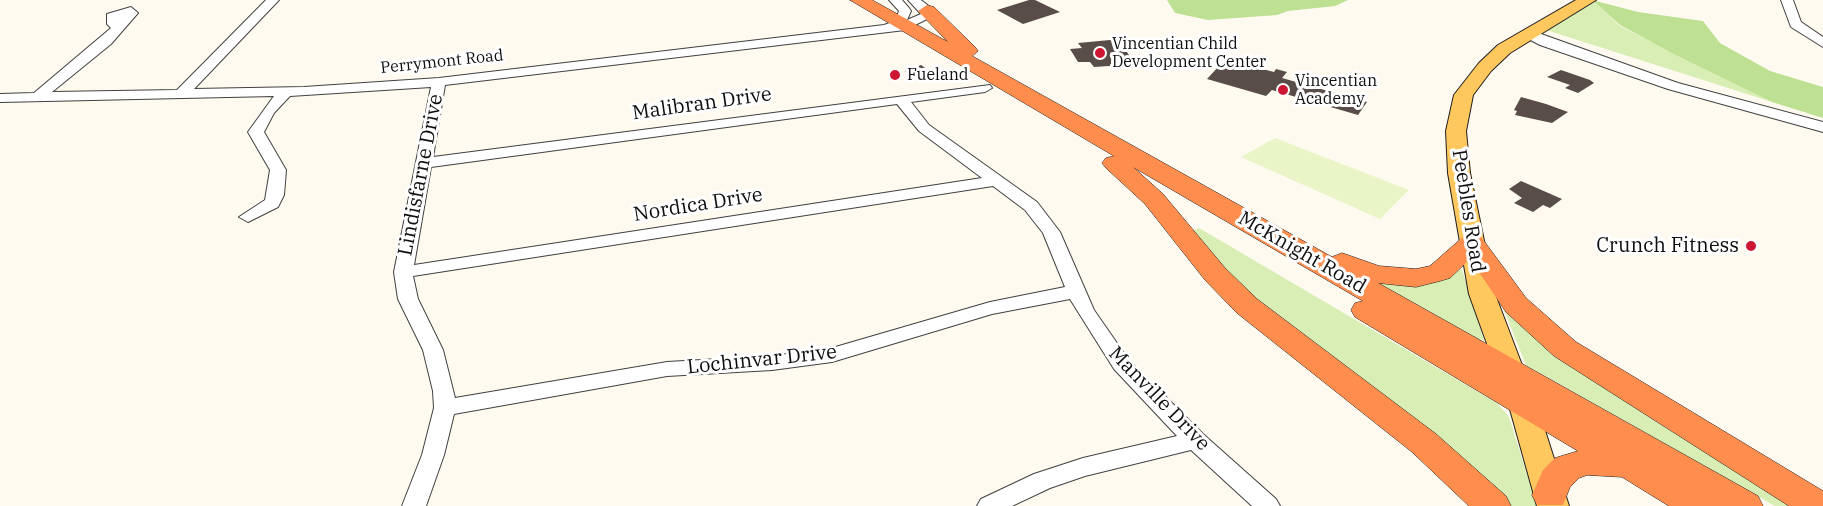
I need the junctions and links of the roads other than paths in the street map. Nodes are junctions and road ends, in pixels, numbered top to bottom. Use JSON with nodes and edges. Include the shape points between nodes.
{"nodes":[{"id":1,"x":273,"y":0,"type":"edge"},
{"id":2,"x":895,"y":0,"type":"edge"},
{"id":3,"x":1588,"y":0,"type":"edge"},
{"id":4,"x":1787,"y":0,"type":"edge"},
{"id":5,"x":862,"y":2,"type":"edge"},
{"id":6,"x":920,"y":5,"type":"edge"},
{"id":7,"x":120,"y":26,"type":"dead end"},
{"id":8,"x":897,"y":26,"type":"junction"},
{"id":9,"x":1530,"y":34,"type":"junction"},
{"id":10,"x":1823,"y":43,"type":"edge"},
{"id":11,"x":439,"y":82,"type":"junction"},
{"id":12,"x":991,"y":83,"type":"junction"},
{"id":13,"x":285,"y":92,"type":"junction"},
{"id":14,"x":182,"y":93,"type":"junction"},
{"id":15,"x":38,"y":97,"type":"junction"},
{"id":16,"x":0,"y":98,"type":"edge"},
{"id":17,"x":901,"y":99,"type":"junction"},
{"id":18,"x":1823,"y":127,"type":"edge"},
{"id":19,"x":424,"y":163,"type":"junction"},
{"id":20,"x":1114,"y":163,"type":"junction"},
{"id":21,"x":1168,"y":177,"type":"junction"},
{"id":22,"x":998,"y":180,"type":"junction"},
{"id":23,"x":248,"y":218,"type":"dead end"},
{"id":24,"x":1472,"y":243,"type":"junction"},
{"id":25,"x":403,"y":272,"type":"junction"},
{"id":26,"x":1074,"y":291,"type":"junction"},
{"id":27,"x":1517,"y":387,"type":"junction"},
{"id":28,"x":445,"y":408,"type":"junction"},
{"id":29,"x":1195,"y":440,"type":"junction"},
{"id":30,"x":1629,"y":465,"type":"junction"},
{"id":31,"x":1551,"y":501,"type":"edge"},
{"id":32,"x":414,"y":506,"type":"edge"},
{"id":33,"x":989,"y":506,"type":"edge"},
{"id":34,"x":1268,"y":506,"type":"edge"},
{"id":35,"x":1493,"y":506,"type":"edge"},
{"id":36,"x":1699,"y":506,"type":"edge"},
{"id":37,"x":1746,"y":506,"type":"edge"},
{"id":38,"x":1818,"y":506,"type":"edge"}],
"edges":[{"from":1,"to":14,"type":"street"},
{"from":2,"to":8,"type":"street","via":[[905,9]]},
{"from":3,"to":9,"type":"main road","name":"Peebles Road"},
{"from":4,"to":10,"type":"street","via":[[1795,24]]},
{"from":5,"to":8,"type":"highway","name":"McKnight Road"},
{"from":6,"to":8,"type":"street","via":[[924,19]]},
{"from":6,"to":12,"type":"highway"},
{"from":7,"to":15,"type":"street"},
{"from":8,"to":11,"type":"street","name":"Perrymont Road"},
{"from":8,"to":12,"type":"highway","name":"McKnight Road"},
{"from":9,"to":18,"type":"street","via":[[1628,71]]},
{"from":9,"to":24,"type":"main road","name":"Peebles Road","via":[[1504,49],[1485,67],[1461,104],[1457,158]]},
{"from":11,"to":13,"type":"street","name":"Perrymont Road"},
{"from":11,"to":19,"type":"street","name":"Lindisfarne Drive"},
{"from":12,"to":17,"type":"street","name":"Malibran Drive"},
{"from":12,"to":20,"type":"highway","name":"McKnight Road"},
{"from":12,"to":21,"type":"highway","name":"McKnight Road"},
{"from":13,"to":14,"type":"street","name":"Perrymont Road"},
{"from":13,"to":23,"type":"street","via":[[256,132],[278,170],[276,195],[272,203]]},
{"from":14,"to":15,"type":"street","name":"Perrymont Road"},
{"from":15,"to":16,"type":"street","name":"Perrymont Road"},
{"from":17,"to":19,"type":"street","name":"Malibran Drive"},
{"from":17,"to":22,"type":"street","name":"Manville Drive","via":[[924,128]]},
{"from":19,"to":25,"type":"street","name":"Lindisfarne Drive"},
{"from":20,"to":27,"type":"highway","name":"McKnight Road"},
{"from":20,"to":35,"type":"highway","via":[[1154,199],[1215,274],[1247,306],[1438,455]]},
{"from":21,"to":24,"type":"highway","via":[[1331,258],[1375,274],[1407,278],[1433,274]]},
{"from":21,"to":27,"type":"highway","name":"McKnight Road"},
{"from":22,"to":25,"type":"street","name":"Nordica Drive"},
{"from":22,"to":26,"type":"street","name":"Manville Drive","via":[[1024,199],[1045,222]]},
{"from":24,"to":27,"type":"main road","name":"Peebles Road","via":[[1482,294]]},
{"from":24,"to":38,"type":"highway","via":[[1516,305],[1565,349]]},
{"from":25,"to":28,"type":"street","name":"Lindisfarne Drive","via":[[408,299],[433,350]]},
{"from":26,"to":28,"type":"street","name":"Lochinvar Drive","via":[[990,308],[832,355],[667,369]]},
{"from":26,"to":29,"type":"street","name":"Manville Drive","via":[[1121,364]]},
{"from":27,"to":30,"type":"highway","name":"McKnight Road"},
{"from":27,"to":31,"type":"main road","name":"Peebles Road"},
{"from":27,"to":37,"type":"highway","name":"McKnight Road"},
{"from":28,"to":32,"type":"street","name":"Lindisfarne Drive"},
{"from":29,"to":33,"type":"street","via":[[1083,466]]},
{"from":29,"to":34,"type":"street","name":"Manville Drive"},
{"from":30,"to":31,"type":"highway","via":[[1598,461],[1577,464],[1560,474]]},
{"from":30,"to":36,"type":"highway","name":"McKnight Road"}]}
